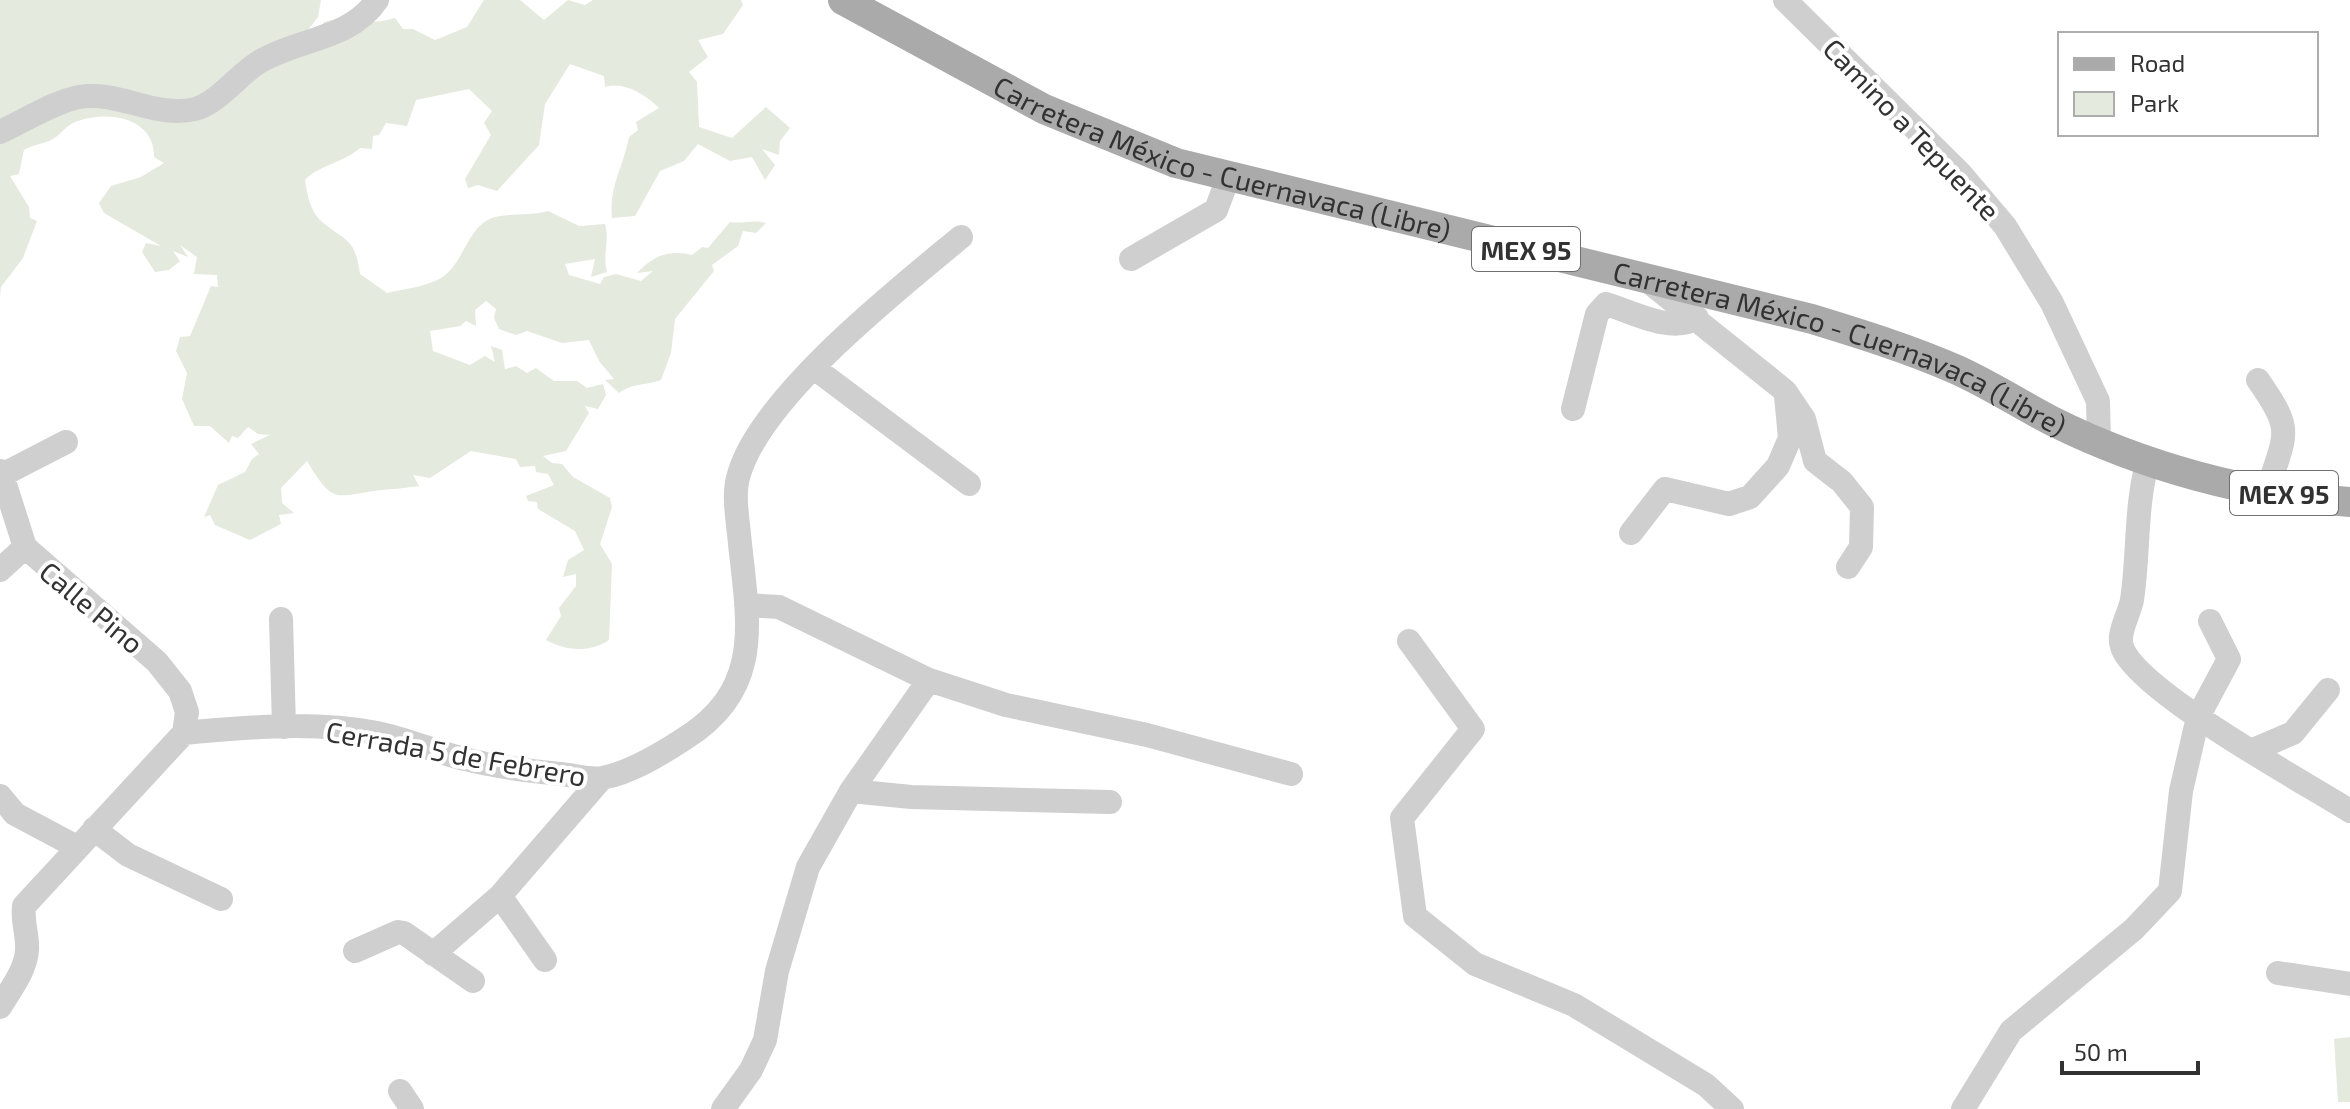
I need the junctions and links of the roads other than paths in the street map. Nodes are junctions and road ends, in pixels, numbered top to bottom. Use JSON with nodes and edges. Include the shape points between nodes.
{"nodes":[{"id":1,"x":377,"y":0,"type":"edge"},
{"id":2,"x":843,"y":0,"type":"edge"},
{"id":3,"x":1785,"y":0,"type":"edge"},
{"id":4,"x":0,"y":132,"type":"edge"},
{"id":5,"x":1228,"y":178,"type":"junction"},
{"id":6,"x":961,"y":237,"type":"dead end"},
{"id":7,"x":1131,"y":259,"type":"dead end"},
{"id":8,"x":1641,"y":276,"type":"junction"},
{"id":9,"x":1697,"y":318,"type":"junction"},
{"id":10,"x":814,"y":368,"type":"junction"},
{"id":11,"x":2258,"y":380,"type":"dead end"},
{"id":12,"x":1785,"y":391,"type":"junction"},
{"id":13,"x":1573,"y":409,"type":"dead end"},
{"id":14,"x":66,"y":442,"type":"dead end"},
{"id":15,"x":2099,"y":442,"type":"junction"},
{"id":16,"x":2148,"y":460,"type":"junction"},
{"id":17,"x":1,"y":473,"type":"edge"},
{"id":18,"x":969,"y":484,"type":"dead end"},
{"id":19,"x":2268,"y":489,"type":"junction"},
{"id":20,"x":2350,"y":502,"type":"edge"},
{"id":21,"x":1631,"y":533,"type":"dead end"},
{"id":22,"x":25,"y":547,"type":"junction"},
{"id":23,"x":1848,"y":567,"type":"dead end"},
{"id":24,"x":0,"y":570,"type":"edge"},
{"id":25,"x":746,"y":605,"type":"junction"},
{"id":26,"x":281,"y":619,"type":"dead end"},
{"id":27,"x":2210,"y":621,"type":"dead end"},
{"id":28,"x":1409,"y":641,"type":"dead end"},
{"id":29,"x":929,"y":680,"type":"junction"},
{"id":30,"x":2328,"y":690,"type":"dead end"},
{"id":31,"x":2198,"y":717,"type":"junction"},
{"id":32,"x":284,"y":727,"type":"junction"},
{"id":33,"x":184,"y":733,"type":"junction"},
{"id":34,"x":2253,"y":750,"type":"junction"},
{"id":35,"x":1291,"y":774,"type":"dead end"},
{"id":36,"x":602,"y":778,"type":"junction"},
{"id":37,"x":851,"y":791,"type":"junction"},
{"id":38,"x":0,"y":796,"type":"edge"},
{"id":39,"x":1110,"y":802,"type":"dead end"},
{"id":40,"x":2350,"y":811,"type":"edge"},
{"id":41,"x":86,"y":838,"type":"junction"},
{"id":42,"x":500,"y":896,"type":"junction"},
{"id":43,"x":221,"y":899,"type":"dead end"},
{"id":44,"x":355,"y":951,"type":"dead end"},
{"id":45,"x":433,"y":954,"type":"junction"},
{"id":46,"x":545,"y":960,"type":"dead end"},
{"id":47,"x":2278,"y":973,"type":"dead end"},
{"id":48,"x":473,"y":981,"type":"dead end"},
{"id":49,"x":2350,"y":984,"type":"edge"},
{"id":50,"x":0,"y":1007,"type":"edge"},
{"id":51,"x":723,"y":1109,"type":"edge"},
{"id":52,"x":1732,"y":1109,"type":"edge"},
{"id":53,"x":1963,"y":1109,"type":"edge"}],
"edges":[{"from":1,"to":4,"type":"street","via":[[348,29],[259,62],[198,108],[174,112],[79,97]]},
{"from":2,"to":5,"type":"main road","name":"Carretera México - Cuernavaca (Libre)","number":"MEX 95","via":[[1044,109],[1104,136]]},
{"from":3,"to":15,"type":"street","name":"Camino a Tepuente","via":[[1939,151],[2005,226],[2052,303],[2098,401]]},
{"from":5,"to":7,"type":"street","via":[[1216,210]]},
{"from":5,"to":8,"type":"main road","name":"Carretera México - Cuernavaca (Libre)","number":"MEX 95"},
{"from":6,"to":10,"type":"street","name":"Cerrada 5 de Febrero","via":[[886,298]]},
{"from":8,"to":9,"type":"street"},
{"from":8,"to":15,"type":"main road","name":"Carretera México - Cuernavaca (Libre)","number":"MEX 95","via":[[1892,343],[1985,383]]},
{"from":9,"to":12,"type":"street"},
{"from":9,"to":13,"type":"street","via":[[1675,325],[1606,304],[1597,314]]},
{"from":10,"to":18,"type":"street"},
{"from":10,"to":25,"type":"street","name":"Cerrada 5 de Febrero","via":[[760,434],[739,473],[736,497]]},
{"from":11,"to":19,"type":"street","via":[[2285,426]]},
{"from":12,"to":21,"type":"street","via":[[1790,438],[1778,466],[1750,497],[1729,504],[1665,489]]},
{"from":12,"to":23,"type":"street","via":[[1804,419],[1815,461],[1862,507],[1861,547]]},
{"from":14,"to":17,"type":"street"},
{"from":15,"to":16,"type":"main road","name":"Carretera México - Cuernavaca (Libre)","number":"MEX 95"},
{"from":16,"to":19,"type":"main road","name":"Carretera México - Cuernavaca (Libre)","number":"MEX 95"},
{"from":16,"to":31,"type":"street","via":[[2138,497],[2131,601],[2121,643],[2128,660],[2145,677]]},
{"from":17,"to":22,"type":"street","name":"Calle Pino"},
{"from":19,"to":20,"type":"main road","name":"Carretera México - Cuernavaca (Libre)","number":"MEX 95"},
{"from":22,"to":24,"type":"street"},
{"from":22,"to":33,"type":"street","name":"Calle Pino","via":[[157,662],[180,691],[187,712]]},
{"from":25,"to":29,"type":"street","via":[[779,607]]},
{"from":25,"to":36,"type":"street","name":"Cerrada 5 de Febrero","via":[[746,660],[732,696],[709,724],[660,755]]},
{"from":26,"to":32,"type":"street"},
{"from":27,"to":31,"type":"street","via":[[2229,659]]},
{"from":28,"to":52,"type":"street","via":[[1473,729],[1402,818],[1415,916],[1475,964],[1574,1005],[1706,1085]]},
{"from":29,"to":35,"type":"street","via":[[1006,705],[1147,735]]},
{"from":29,"to":37,"type":"street"},
{"from":30,"to":34,"type":"street","via":[[2293,733]]},
{"from":31,"to":34,"type":"street"},
{"from":31,"to":53,"type":"street","via":[[2181,791],[2170,891],[2134,929],[2011,1031]]},
{"from":32,"to":33,"type":"street","name":"Cerrada 5 de Febrero"},
{"from":32,"to":36,"type":"street","name":"Cerrada 5 de Febrero","via":[[379,734],[467,760]]},
{"from":33,"to":41,"type":"street"},
{"from":34,"to":40,"type":"street"},
{"from":36,"to":42,"type":"street"},
{"from":37,"to":39,"type":"street"},
{"from":37,"to":51,"type":"street","via":[[808,867],[777,971],[765,1040]]},
{"from":38,"to":41,"type":"street","via":[[15,814]]},
{"from":41,"to":43,"type":"street"},
{"from":41,"to":50,"type":"street","via":[[24,906],[24,964]]},
{"from":42,"to":45,"type":"street"},
{"from":42,"to":46,"type":"street"},
{"from":44,"to":45,"type":"street","via":[[398,932]]},
{"from":45,"to":48,"type":"street"},
{"from":47,"to":49,"type":"street"}]}
